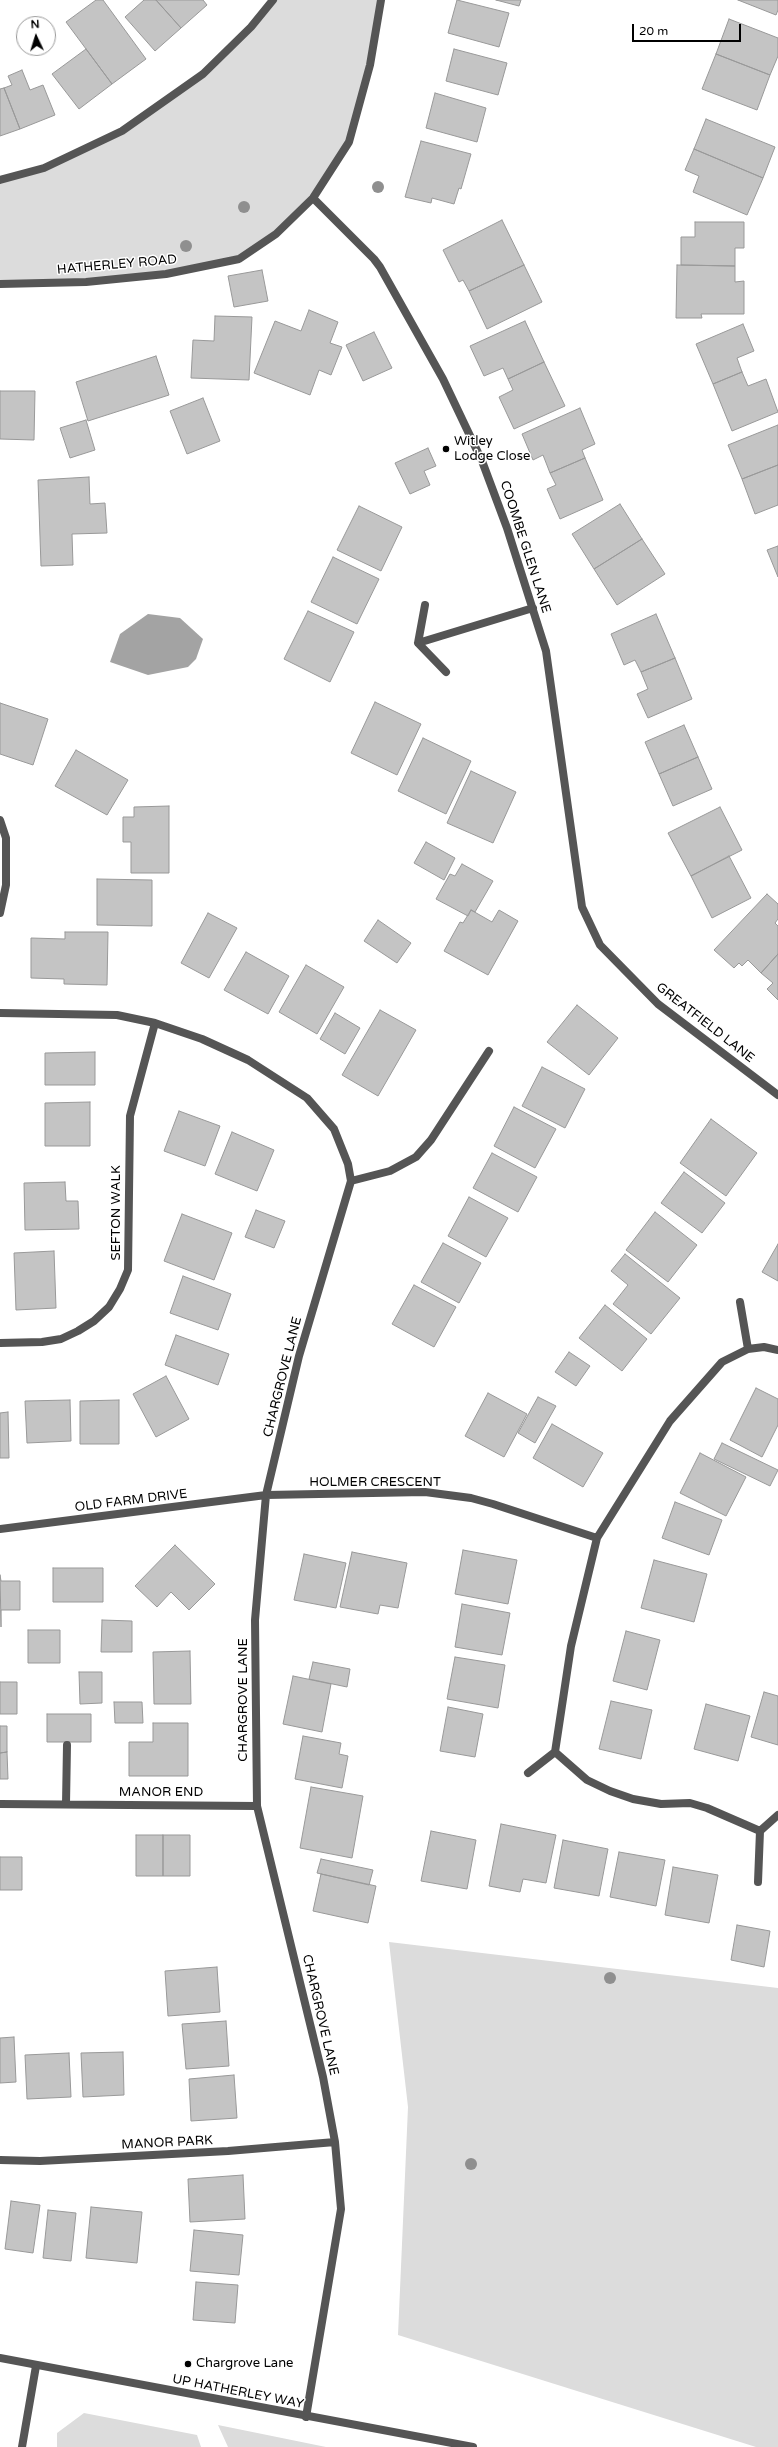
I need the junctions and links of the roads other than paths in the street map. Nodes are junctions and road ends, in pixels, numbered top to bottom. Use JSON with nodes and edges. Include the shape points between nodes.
{"nodes":[{"id":1,"x":272,"y":0,"type":"edge"},
{"id":2,"x":381,"y":0,"type":"edge"},
{"id":3,"x":0,"y":180,"type":"edge"},
{"id":4,"x":313,"y":198,"type":"junction"},
{"id":5,"x":0,"y":284,"type":"edge"},
{"id":6,"x":425,"y":605,"type":"dead end"},
{"id":7,"x":533,"y":608,"type":"junction"},
{"id":8,"x":418,"y":643,"type":"junction"},
{"id":9,"x":446,"y":672,"type":"dead end"},
{"id":10,"x":0,"y":820,"type":"edge"},
{"id":11,"x":582,"y":907,"type":"joint"},
{"id":12,"x":0,"y":913,"type":"edge"},
{"id":13,"x":0,"y":1013,"type":"edge"},
{"id":14,"x":155,"y":1023,"type":"junction"},
{"id":15,"x":488,"y":1051,"type":"dead end"},
{"id":16,"x":778,"y":1095,"type":"edge"},
{"id":17,"x":351,"y":1181,"type":"junction"},
{"id":18,"x":740,"y":1302,"type":"dead end"},
{"id":19,"x":0,"y":1343,"type":"edge"},
{"id":20,"x":748,"y":1349,"type":"junction"},
{"id":21,"x":778,"y":1350,"type":"edge"},
{"id":22,"x":266,"y":1496,"type":"junction"},
{"id":23,"x":0,"y":1529,"type":"edge"},
{"id":24,"x":597,"y":1538,"type":"junction"},
{"id":25,"x":68,"y":1745,"type":"dead end"},
{"id":26,"x":555,"y":1752,"type":"junction"},
{"id":27,"x":528,"y":1773,"type":"dead end"},
{"id":28,"x":0,"y":1804,"type":"edge"},
{"id":29,"x":66,"y":1804,"type":"junction"},
{"id":30,"x":257,"y":1806,"type":"junction"},
{"id":31,"x":778,"y":1815,"type":"edge"},
{"id":32,"x":760,"y":1832,"type":"junction"},
{"id":33,"x":758,"y":1882,"type":"dead end"},
{"id":34,"x":335,"y":2142,"type":"junction"},
{"id":35,"x":0,"y":2160,"type":"edge"},
{"id":36,"x":0,"y":2358,"type":"edge"},
{"id":37,"x":36,"y":2366,"type":"junction"},
{"id":38,"x":306,"y":2417,"type":"junction"},
{"id":39,"x":22,"y":2447,"type":"edge"},
{"id":40,"x":473,"y":2447,"type":"edge"}],
"edges":[{"from":1,"to":3,"type":"street","via":[[251,27],[203,74],[122,131],[44,168]]},
{"from":2,"to":4,"type":"street","name":"HATHERLEY ROAD","via":[[370,65],[349,142]]},
{"from":4,"to":5,"type":"street","name":"HATHERLEY ROAD","via":[[276,234],[238,259],[159,275],[86,282]]},
{"from":4,"to":7,"type":"street","name":"COOMBE GLEN LANE","via":[[374,259],[443,379],[482,461]]},
{"from":6,"to":8,"type":"street"},
{"from":7,"to":8,"type":"street"},
{"from":7,"to":11,"type":"street","name":"COOMBE GLEN LANE","via":[[546,651]]},
{"from":8,"to":9,"type":"street"},
{"from":10,"to":12,"type":"street","via":[[6,838],[6,885]]},
{"from":11,"to":16,"type":"street","name":"GREATFIELD LANE","via":[[600,945],[658,1004]]},
{"from":13,"to":14,"type":"street","via":[[118,1015]]},
{"from":14,"to":17,"type":"street","via":[[202,1039],[248,1060],[307,1098],[334,1129],[342,1147]]},
{"from":14,"to":19,"type":"street","name":"SEFTON WALK","via":[[130,1116],[128,1270],[120,1289],[109,1306],[94,1321],[78,1331],[42,1342]]},
{"from":15,"to":17,"type":"street","via":[[431,1140],[416,1157],[390,1171]]},
{"from":17,"to":22,"type":"street","name":"CHARGROVE LANE","via":[[299,1356]]},
{"from":18,"to":20,"type":"street"},
{"from":20,"to":21,"type":"street","via":[[764,1347]]},
{"from":20,"to":24,"type":"street","via":[[722,1362],[670,1421]]},
{"from":22,"to":23,"type":"street","name":"OLD FARM DRIVE"},
{"from":22,"to":24,"type":"street","name":"HOLMER CRESCENT","via":[[402,1492],[448,1494],[493,1504]]},
{"from":22,"to":30,"type":"street","name":"CHARGROVE LANE","via":[[255,1620]]},
{"from":24,"to":26,"type":"street","via":[[571,1646]]},
{"from":25,"to":29,"type":"street"},
{"from":26,"to":27,"type":"street"},
{"from":26,"to":32,"type":"street","via":[[587,1780],[610,1791],[654,1802],[701,1806]]},
{"from":28,"to":29,"type":"street","name":"MANOR END"},
{"from":29,"to":30,"type":"street","name":"MANOR END"},
{"from":30,"to":34,"type":"street","name":"CHARGROVE LANE","via":[[323,2077]]},
{"from":31,"to":32,"type":"street"},
{"from":32,"to":33,"type":"street"},
{"from":34,"to":35,"type":"street","name":"MANOR PARK","via":[[228,2152],[40,2161]]},
{"from":34,"to":38,"type":"street","name":"CHARGROVE LANE","via":[[341,2209]]},
{"from":36,"to":37,"type":"street","name":"UP HATHERLEY WAY"},
{"from":37,"to":38,"type":"street","name":"UP HATHERLEY WAY"},
{"from":37,"to":39,"type":"street"},
{"from":38,"to":40,"type":"street","name":"UP HATHERLEY WAY","via":[[404,2432]]}]}
